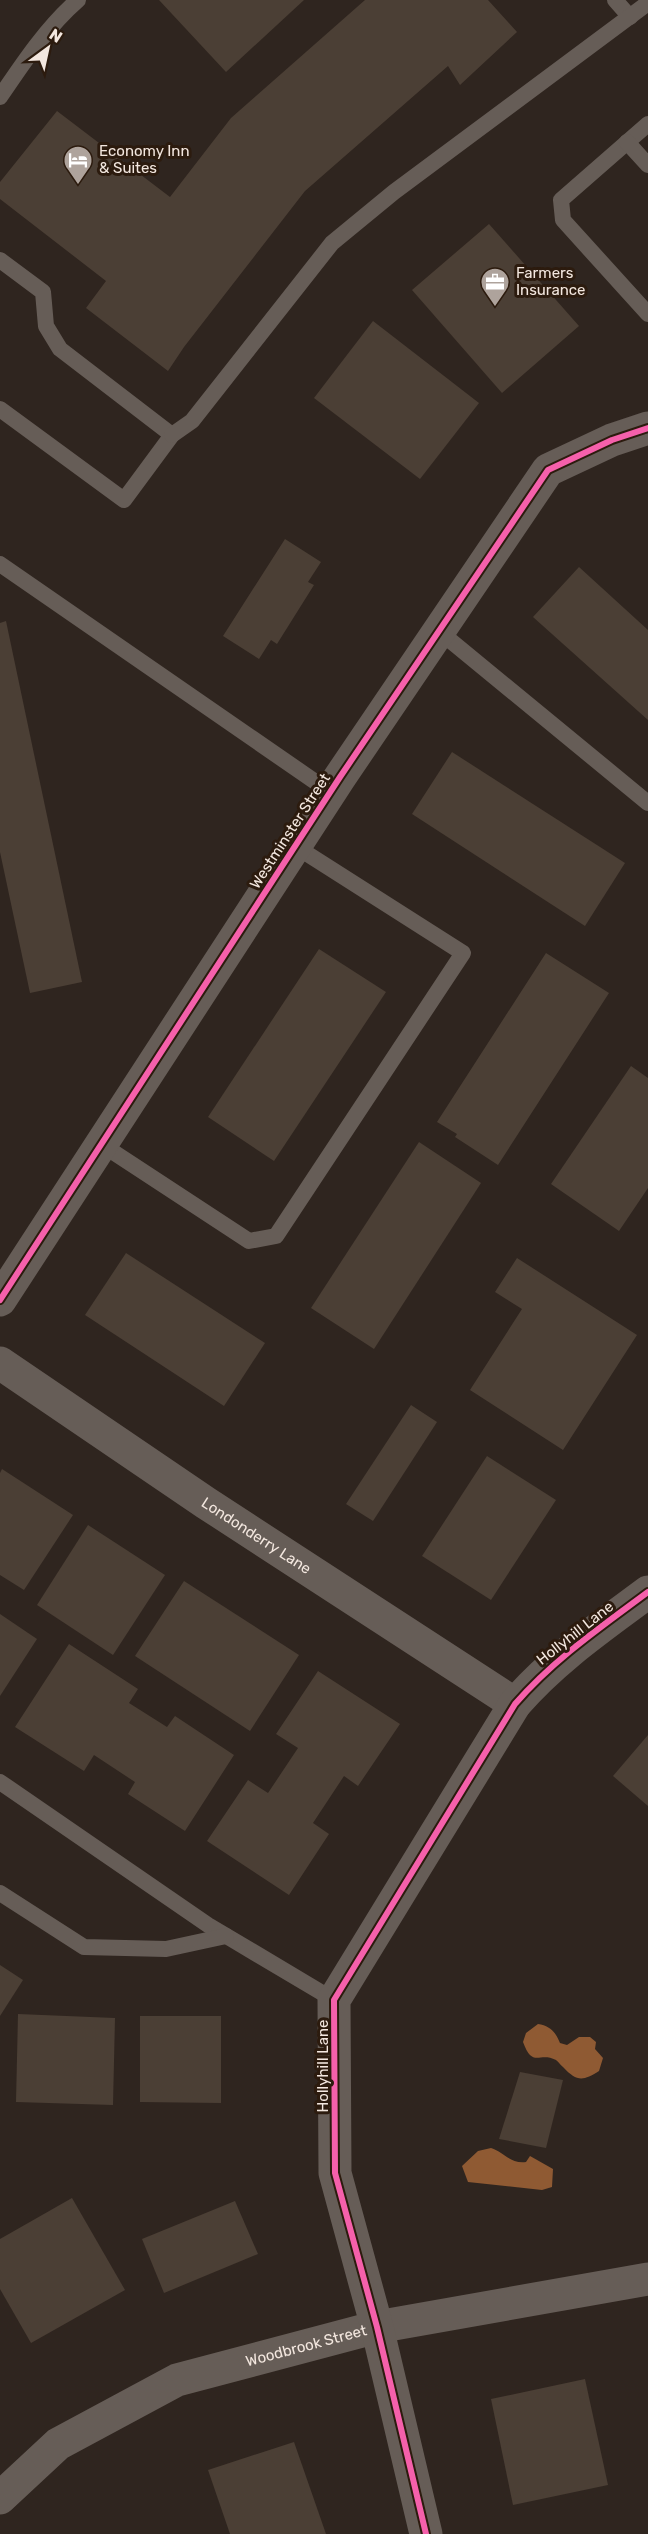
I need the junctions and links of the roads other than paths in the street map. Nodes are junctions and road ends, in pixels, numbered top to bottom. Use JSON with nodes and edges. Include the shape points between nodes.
{"nodes":[{"id":1,"x":78,"y":0,"type":"edge"},
{"id":2,"x":615,"y":0,"type":"edge"},
{"id":3,"x":648,"y":3,"type":"edge"},
{"id":4,"x":630,"y":17,"type":"junction"},
{"id":5,"x":0,"y":97,"type":"edge"},
{"id":6,"x":648,"y":124,"type":"edge"},
{"id":7,"x":627,"y":142,"type":"junction"},
{"id":8,"x":648,"y":165,"type":"edge"},
{"id":9,"x":0,"y":260,"type":"edge"},
{"id":10,"x":648,"y":314,"type":"edge"},
{"id":11,"x":0,"y":409,"type":"edge"},
{"id":12,"x":648,"y":428,"type":"edge"},
{"id":13,"x":172,"y":435,"type":"junction"},
{"id":14,"x":0,"y":564,"type":"edge"},
{"id":15,"x":440,"y":632,"type":"junction"},
{"id":16,"x":330,"y":792,"type":"junction"},
{"id":17,"x":648,"y":803,"type":"edge"},
{"id":18,"x":295,"y":846,"type":"junction"},
{"id":19,"x":101,"y":1144,"type":"junction"},
{"id":20,"x":0,"y":1300,"type":"edge"},
{"id":21,"x":0,"y":1363,"type":"edge"},
{"id":22,"x":648,"y":1592,"type":"edge"},
{"id":23,"x":515,"y":1704,"type":"junction"},
{"id":24,"x":0,"y":1782,"type":"edge"},
{"id":25,"x":0,"y":1893,"type":"edge"},
{"id":26,"x":226,"y":1935,"type":"junction"},
{"id":27,"x":334,"y":2000,"type":"junction"},
{"id":28,"x":648,"y":2279,"type":"edge"},
{"id":29,"x":378,"y":2328,"type":"junction"},
{"id":30,"x":0,"y":2498,"type":"edge"},
{"id":31,"x":426,"y":2534,"type":"edge"}],
"edges":[{"from":1,"to":5,"type":"lane"},
{"from":2,"to":4,"type":"lane"},
{"from":3,"to":4,"type":"lane"},
{"from":4,"to":13,"type":"lane","via":[[394,192],[332,243],[192,421]]},
{"from":6,"to":7,"type":"lane"},
{"from":7,"to":8,"type":"lane"},
{"from":7,"to":10,"type":"lane","via":[[561,200],[563,220]]},
{"from":9,"to":13,"type":"lane","via":[[43,292],[46,326],[60,349]]},
{"from":11,"to":13,"type":"lane","via":[[124,500]]},
{"from":12,"to":15,"type":"street","name":"Westminster Street","via":[[548,470]]},
{"from":14,"to":16,"type":"lane"},
{"from":15,"to":16,"type":"street","name":"Westminster Street"},
{"from":15,"to":17,"type":"lane"},
{"from":16,"to":18,"type":"street","name":"Westminster Street"},
{"from":18,"to":19,"type":"street","name":"Westminster Street"},
{"from":18,"to":19,"type":"lane","via":[[463,953],[276,1236],[249,1240]]},
{"from":19,"to":20,"type":"street","name":"Westminster Street"},
{"from":21,"to":23,"type":"street","name":"Londonderry Lane","via":[[206,1503]]},
{"from":22,"to":23,"type":"street","name":"Hollyhill Lane","via":[[567,1652]]},
{"from":23,"to":27,"type":"street","name":"Hollyhill Lane"},
{"from":24,"to":26,"type":"lane"},
{"from":25,"to":26,"type":"lane","via":[[84,1947],[166,1949]]},
{"from":26,"to":27,"type":"lane"},
{"from":27,"to":29,"type":"street","name":"Hollyhill Lane","via":[[335,2173]]},
{"from":28,"to":29,"type":"street","name":"Woodbrook Street"},
{"from":29,"to":30,"type":"street","name":"Woodbrook Street","via":[[177,2380],[58,2444]]},
{"from":29,"to":31,"type":"street","name":"Hollyhill Lane"}]}
